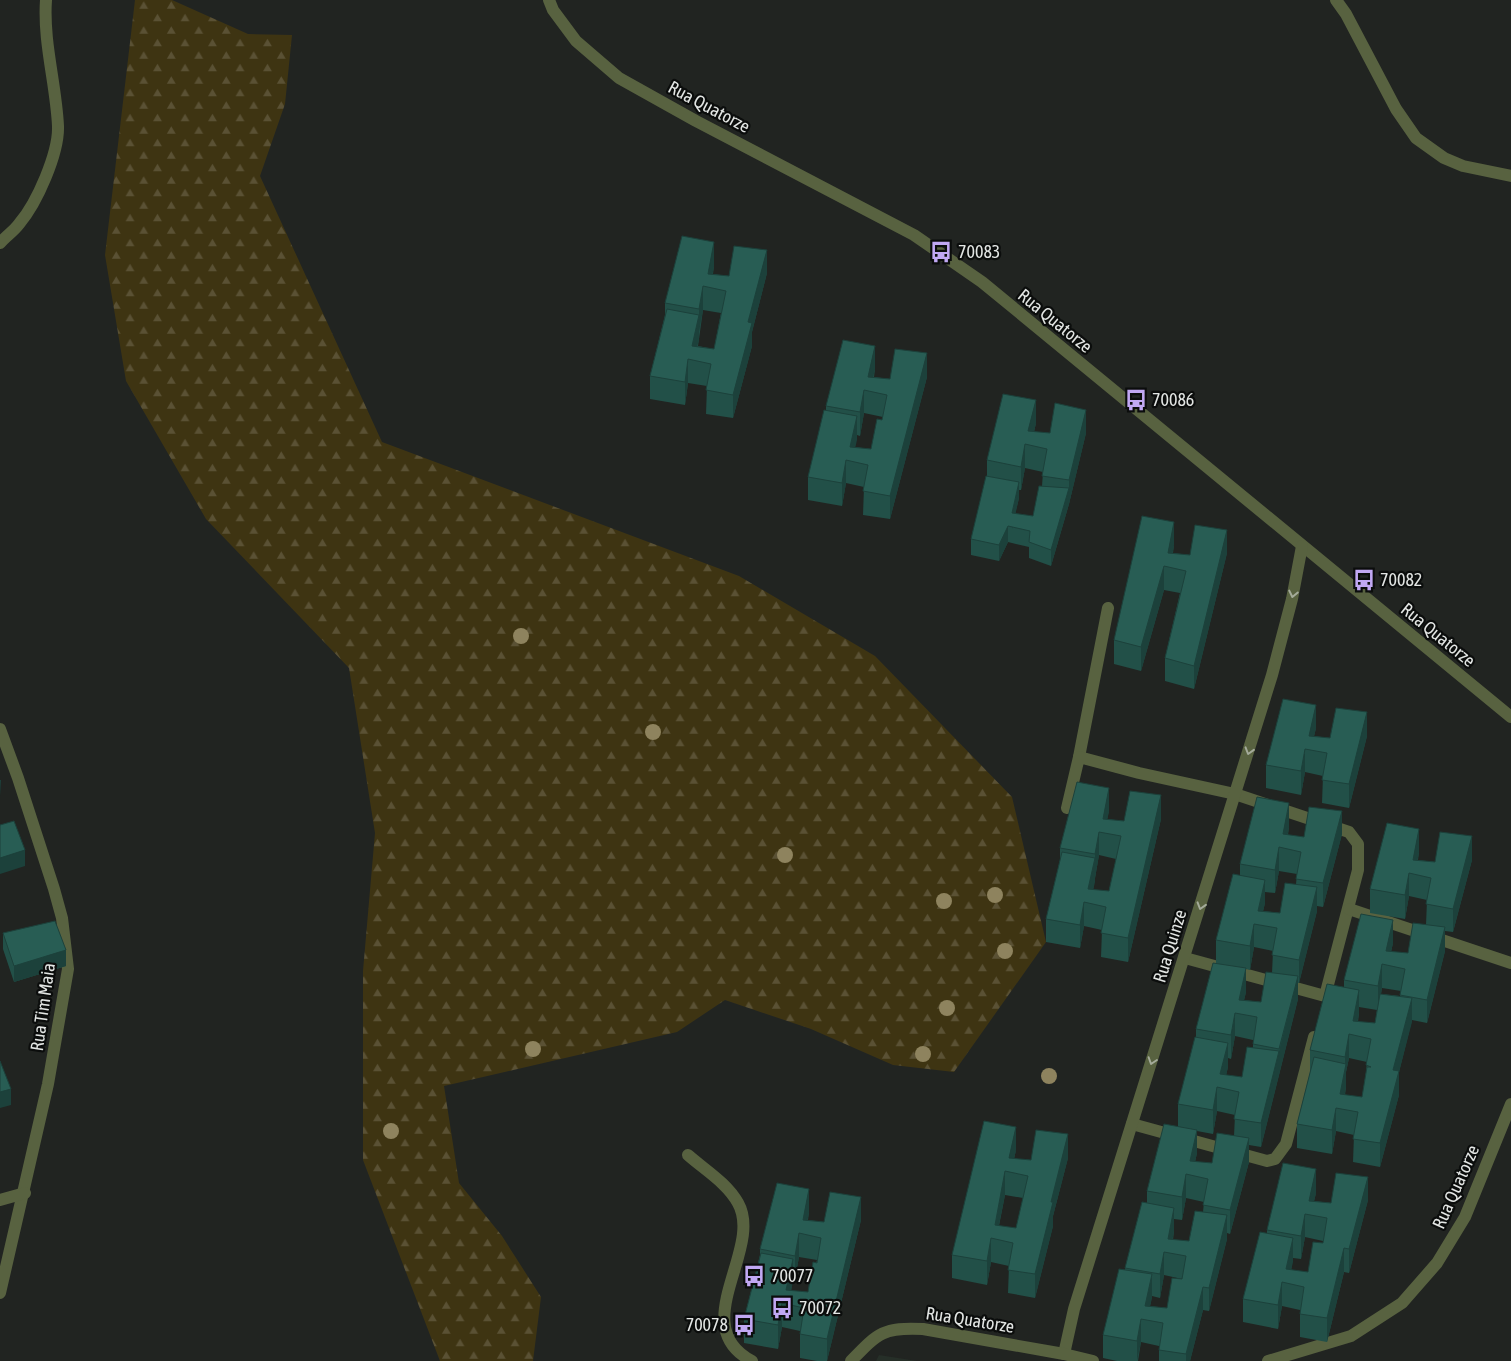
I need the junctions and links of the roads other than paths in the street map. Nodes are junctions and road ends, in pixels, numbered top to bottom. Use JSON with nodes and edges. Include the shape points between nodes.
{"nodes":[{"id":1,"x":46,"y":0,"type":"edge"},
{"id":2,"x":549,"y":0,"type":"edge"},
{"id":3,"x":1336,"y":0,"type":"edge"},
{"id":4,"x":1511,"y":176,"type":"edge"},
{"id":5,"x":0,"y":242,"type":"edge"},
{"id":6,"x":1302,"y":546,"type":"junction"},
{"id":7,"x":1108,"y":608,"type":"dead end"},
{"id":8,"x":1511,"y":717,"type":"edge"},
{"id":9,"x":0,"y":729,"type":"edge"},
{"id":10,"x":1079,"y":757,"type":"junction"},
{"id":11,"x":1235,"y":794,"type":"junction"},
{"id":12,"x":1067,"y":808,"type":"dead end"},
{"id":13,"x":1349,"y":909,"type":"junction"},
{"id":14,"x":1185,"y":958,"type":"junction"},
{"id":15,"x":1511,"y":964,"type":"edge"},
{"id":16,"x":1318,"y":1024,"type":"edge"},
{"id":17,"x":1511,"y":1104,"type":"edge"},
{"id":18,"x":1132,"y":1124,"type":"junction"},
{"id":19,"x":688,"y":1156,"type":"dead end"},
{"id":20,"x":25,"y":1193,"type":"junction"},
{"id":21,"x":0,"y":1200,"type":"edge"},
{"id":22,"x":0,"y":1294,"type":"edge"},
{"id":23,"x":1064,"y":1354,"type":"junction"},
{"id":24,"x":752,"y":1361,"type":"edge"},
{"id":25,"x":851,"y":1361,"type":"edge"},
{"id":26,"x":1093,"y":1361,"type":"edge"},
{"id":27,"x":1268,"y":1361,"type":"edge"}],
"edges":[{"from":1,"to":5,"type":"street","via":[[58,128],[53,157],[38,195],[20,223]]},
{"from":2,"to":6,"type":"street","name":"Rua Quatorze","via":[[576,41],[619,78],[914,236],[982,282]]},
{"from":3,"to":4,"type":"street","via":[[1396,109],[1416,138],[1444,158],[1463,166]]},
{"from":6,"to":8,"type":"street","name":"Rua Quatorze"},
{"from":6,"to":11,"type":"street","name":"Rua Quinze","one_way":true,"via":[[1272,675]]},
{"from":7,"to":10,"type":"street"},
{"from":9,"to":20,"type":"street","name":"Rua Tim Maia","via":[[54,888],[64,927],[68,969]]},
{"from":10,"to":11,"type":"street"},
{"from":10,"to":12,"type":"street"},
{"from":11,"to":13,"type":"street","via":[[1349,832],[1358,844],[1359,857]]},
{"from":11,"to":14,"type":"street","name":"Rua Quinze","one_way":true},
{"from":13,"to":14,"type":"street","via":[[1324,1001]]},
{"from":13,"to":15,"type":"street"},
{"from":14,"to":18,"type":"street","name":"Rua Quinze","one_way":true},
{"from":16,"to":18,"type":"street","via":[[1286,1144],[1275,1159],[1267,1160]]},
{"from":17,"to":27,"type":"street","name":"Rua Quatorze","via":[[1466,1217],[1437,1263],[1402,1303],[1351,1336]]},
{"from":18,"to":23,"type":"street","name":"Rua Quinze","via":[[1074,1309]]},
{"from":19,"to":24,"type":"street","via":[[725,1187],[739,1204],[743,1221],[724,1310],[724,1330],[732,1345]]},
{"from":20,"to":21,"type":"street"},
{"from":20,"to":22,"type":"street","name":"Rua Tim Maia"},
{"from":23,"to":25,"type":"street","name":"Rua Quatorze","via":[[903,1328],[884,1331]]},
{"from":23,"to":26,"type":"street","name":"Rua Quatorze"}]}
